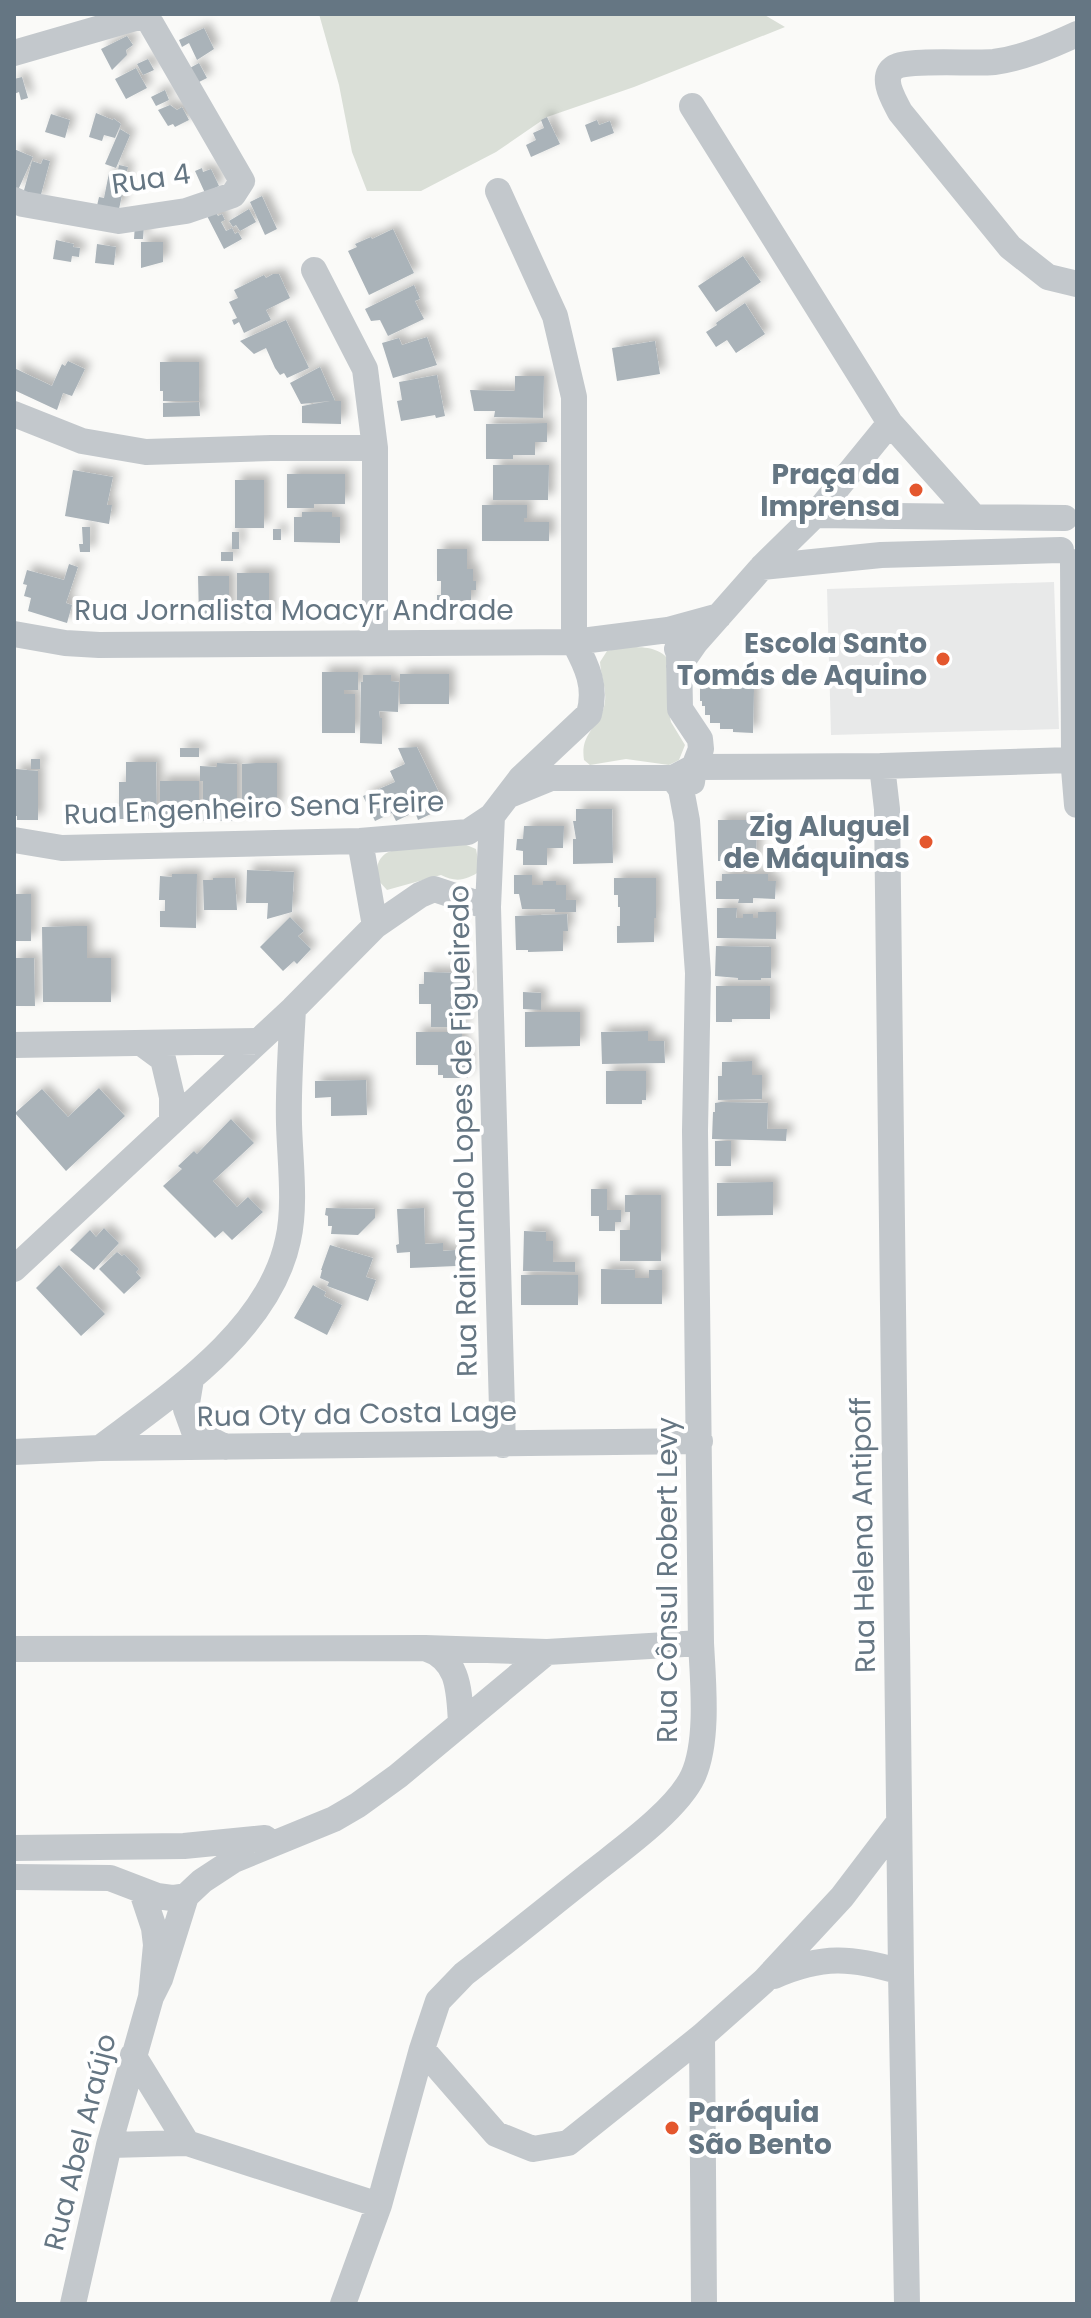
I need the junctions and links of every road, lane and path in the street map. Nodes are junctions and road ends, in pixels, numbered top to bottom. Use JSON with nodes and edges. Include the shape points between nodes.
{"nodes":[{"id":1,"x":148,"y":14,"type":"edge"},
{"id":2,"x":1077,"y":34,"type":"edge"},
{"id":3,"x":14,"y":53,"type":"edge"},
{"id":4,"x":692,"y":106,"type":"dead end"},
{"id":5,"x":498,"y":191,"type":"dead end"},
{"id":6,"x":14,"y":200,"type":"edge"},
{"id":7,"x":314,"y":270,"type":"dead end"},
{"id":8,"x":1077,"y":284,"type":"edge"},
{"id":9,"x":14,"y":414,"type":"edge"},
{"id":10,"x":890,"y":423,"type":"junction"},
{"id":11,"x":375,"y":448,"type":"junction"},
{"id":12,"x":1071,"y":514,"type":"edge"},
{"id":13,"x":815,"y":515,"type":"junction"},
{"id":14,"x":974,"y":517,"type":"junction"},
{"id":15,"x":881,"y":555,"type":"junction"},
{"id":16,"x":1070,"y":558,"type":"edge"},
{"id":17,"x":762,"y":567,"type":"junction"},
{"id":18,"x":719,"y":616,"type":"junction"},
{"id":19,"x":668,"y":630,"type":"junction"},
{"id":20,"x":14,"y":634,"type":"edge"},
{"id":21,"x":604,"y":638,"type":"junction"},
{"id":22,"x":574,"y":642,"type":"junction"},
{"id":23,"x":375,"y":643,"type":"junction"},
{"id":24,"x":679,"y":666,"type":"junction"},
{"id":25,"x":587,"y":667,"type":"junction"},
{"id":26,"x":570,"y":733,"type":"junction"},
{"id":27,"x":1074,"y":760,"type":"edge"},
{"id":28,"x":882,"y":766,"type":"junction"},
{"id":29,"x":683,"y":772,"type":"junction"},
{"id":30,"x":582,"y":777,"type":"junction"},
{"id":31,"x":509,"y":795,"type":"junction"},
{"id":32,"x":1077,"y":805,"type":"edge"},
{"id":33,"x":492,"y":816,"type":"junction"},
{"id":34,"x":14,"y":840,"type":"edge"},
{"id":35,"x":360,"y":841,"type":"junction"},
{"id":36,"x":488,"y":907,"type":"junction"},
{"id":37,"x":375,"y":926,"type":"junction"},
{"id":38,"x":293,"y":1009,"type":"junction"},
{"id":39,"x":257,"y":1041,"type":"junction"},
{"id":40,"x":14,"y":1045,"type":"edge"},
{"id":41,"x":144,"y":1045,"type":"junction"},
{"id":42,"x":172,"y":1121,"type":"junction"},
{"id":43,"x":14,"y":1269,"type":"edge"},
{"id":44,"x":191,"y":1379,"type":"junction"},
{"id":45,"x":700,"y":1441,"type":"junction"},
{"id":46,"x":503,"y":1445,"type":"junction"},
{"id":47,"x":226,"y":1447,"type":"junction"},
{"id":48,"x":100,"y":1448,"type":"junction"},
{"id":49,"x":14,"y":1452,"type":"edge"},
{"id":50,"x":701,"y":1643,"type":"junction"},
{"id":51,"x":425,"y":1648,"type":"junction"},
{"id":52,"x":14,"y":1649,"type":"edge"},
{"id":53,"x":547,"y":1652,"type":"junction"},
{"id":54,"x":461,"y":1723,"type":"junction"},
{"id":55,"x":899,"y":1822,"type":"junction"},
{"id":56,"x":297,"y":1835,"type":"junction"},
{"id":57,"x":184,"y":1846,"type":"junction"},
{"id":58,"x":14,"y":1848,"type":"edge"},
{"id":59,"x":14,"y":1877,"type":"edge"},
{"id":60,"x":194,"y":1889,"type":"junction"},
{"id":61,"x":142,"y":1892,"type":"junction"},
{"id":62,"x":901,"y":1972,"type":"junction"},
{"id":63,"x":764,"y":1981,"type":"junction"},
{"id":64,"x":151,"y":1997,"type":"junction"},
{"id":65,"x":702,"y":2036,"type":"junction"},
{"id":66,"x":422,"y":2049,"type":"junction"},
{"id":67,"x":133,"y":2055,"type":"junction"},
{"id":68,"x":187,"y":2143,"type":"junction"},
{"id":69,"x":109,"y":2145,"type":"junction"},
{"id":70,"x":379,"y":2205,"type":"junction"},
{"id":71,"x":73,"y":2304,"type":"edge"},
{"id":72,"x":343,"y":2304,"type":"edge"},
{"id":73,"x":704,"y":2304,"type":"edge"},
{"id":74,"x":907,"y":2304,"type":"edge"}],
"edges":[{"from":1,"to":3,"type":"street"},
{"from":1,"to":6,"type":"street","name":"Rua 4","via":[[242,181],[233,195],[186,211],[119,221]]},
{"from":2,"to":8,"type":"street","via":[[995,62],[897,66],[888,80],[900,112],[1010,247],[1048,277]]},
{"from":4,"to":10,"type":"street"},
{"from":5,"to":22,"type":"street","via":[[555,316],[574,397]]},
{"from":7,"to":11,"type":"street","via":[[365,369]]},
{"from":9,"to":11,"type":"street","via":[[82,441],[146,452]]},
{"from":10,"to":13,"type":"street"},
{"from":10,"to":14,"type":"street"},
{"from":11,"to":23,"type":"street"},
{"from":12,"to":14,"type":"street"},
{"from":12,"to":16,"type":"street","via":[[1058,533]]},
{"from":13,"to":14,"type":"street"},
{"from":13,"to":15,"type":"street"},
{"from":13,"to":17,"type":"street"},
{"from":15,"to":16,"type":"street"},
{"from":15,"to":17,"type":"street"},
{"from":16,"to":27,"type":"street"},
{"from":17,"to":18,"type":"street"},
{"from":18,"to":19,"type":"street"},
{"from":18,"to":24,"type":"street"},
{"from":19,"to":21,"type":"street"},
{"from":19,"to":24,"type":"street"},
{"from":20,"to":23,"type":"street","name":"Rua Jornalista Moacyr Andrade","via":[[99,645]]},
{"from":21,"to":22,"type":"street"},
{"from":21,"to":25,"type":"street"},
{"from":22,"to":23,"type":"street","name":"Rua Jornalista Moacyr Andrade"},
{"from":22,"to":25,"type":"street"},
{"from":24,"to":29,"type":"street","via":[[680,709],[701,749]]},
{"from":25,"to":26,"type":"street","via":[[593,700],[589,714]]},
{"from":26,"to":30,"type":"street","via":[[569,749]]},
{"from":26,"to":31,"type":"street"},
{"from":27,"to":28,"type":"street"},
{"from":27,"to":32,"type":"street"},
{"from":28,"to":29,"type":"street"},
{"from":28,"to":55,"type":"street","name":"Rua Helena Antipoff","via":[[887,809]]},
{"from":29,"to":30,"type":"street"},
{"from":29,"to":45,"type":"street","name":"Rua Cônsul Robert Levy","via":[[698,973]]},
{"from":30,"to":31,"type":"street","via":[[551,778]]},
{"from":31,"to":33,"type":"street"},
{"from":33,"to":35,"type":"street","name":"Rua Engenheiro Sena Freire","via":[[468,832]]},
{"from":33,"to":36,"type":"street","name":"Rua Raimundo Lopes de Figueiredo"},
{"from":34,"to":35,"type":"street","name":"Rua Engenheiro Sena Freire","via":[[62,848]]},
{"from":35,"to":37,"type":"street"},
{"from":36,"to":37,"type":"street","via":[[434,889]]},
{"from":36,"to":46,"type":"street","name":"Rua Raimundo Lopes de Figueiredo"},
{"from":37,"to":38,"type":"street"},
{"from":38,"to":39,"type":"street"},
{"from":38,"to":44,"type":"street","via":[[288,1240],[256,1313]]},
{"from":39,"to":41,"type":"street"},
{"from":39,"to":42,"type":"street"},
{"from":40,"to":41,"type":"street"},
{"from":41,"to":42,"type":"street","via":[[163,1059]]},
{"from":42,"to":43,"type":"street"},
{"from":44,"to":47,"type":"street","via":[[186,1409],[194,1431]]},
{"from":44,"to":48,"type":"street"},
{"from":45,"to":46,"type":"street","name":"Rua Oty da Costa Lage"},
{"from":45,"to":50,"type":"street","name":"Rua Cônsul Robert Levy"},
{"from":46,"to":47,"type":"street","name":"Rua Oty da Costa Lage"},
{"from":47,"to":48,"type":"street","name":"Rua Oty da Costa Lage"},
{"from":48,"to":49,"type":"street","name":"Rua Oty da Costa Lage"},
{"from":50,"to":53,"type":"street"},
{"from":50,"to":66,"type":"street","name":"Rua Cônsul Robert Levy","via":[[704,1709],[699,1757],[685,1789],[647,1829],[464,1974],[438,2001]]},
{"from":51,"to":52,"type":"street"},
{"from":51,"to":53,"type":"street"},
{"from":51,"to":54,"type":"street","via":[[439,1653],[452,1669]]},
{"from":53,"to":54,"type":"street"},
{"from":54,"to":56,"type":"street","via":[[358,1805]]},
{"from":55,"to":62,"type":"street","name":"Rua Helena Antipoff"},
{"from":55,"to":63,"type":"street","via":[[842,1897]]},
{"from":56,"to":57,"type":"street"},
{"from":56,"to":60,"type":"street","via":[[234,1860]]},
{"from":57,"to":58,"type":"street"},
{"from":57,"to":60,"type":"street"},
{"from":59,"to":61,"type":"street","via":[[110,1878]]},
{"from":60,"to":61,"type":"street","via":[[163,1898]]},
{"from":60,"to":64,"type":"street","name":"Rua Abel Araújo"},
{"from":61,"to":64,"type":"street","name":"Rua Abel Araújo","via":[[156,1945]]},
{"from":62,"to":63,"type":"street","via":[[836,1960],[800,1964]]},
{"from":62,"to":74,"type":"street","name":"Rua Helena Antipoff"},
{"from":63,"to":65,"type":"street"},
{"from":64,"to":67,"type":"street","name":"Rua Abel Araújo"},
{"from":65,"to":66,"type":"street","via":[[568,2143],[533,2149],[496,2134]]},
{"from":65,"to":73,"type":"street"},
{"from":66,"to":70,"type":"street","name":"Rua Cônsul Robert Levy"},
{"from":67,"to":68,"type":"street"},
{"from":67,"to":69,"type":"street","name":"Rua Abel Araújo"},
{"from":68,"to":69,"type":"street"},
{"from":68,"to":70,"type":"street"},
{"from":69,"to":71,"type":"street","name":"Rua Abel Araújo"},
{"from":70,"to":72,"type":"street","name":"Rua Cônsul Robert Levy"}]}
